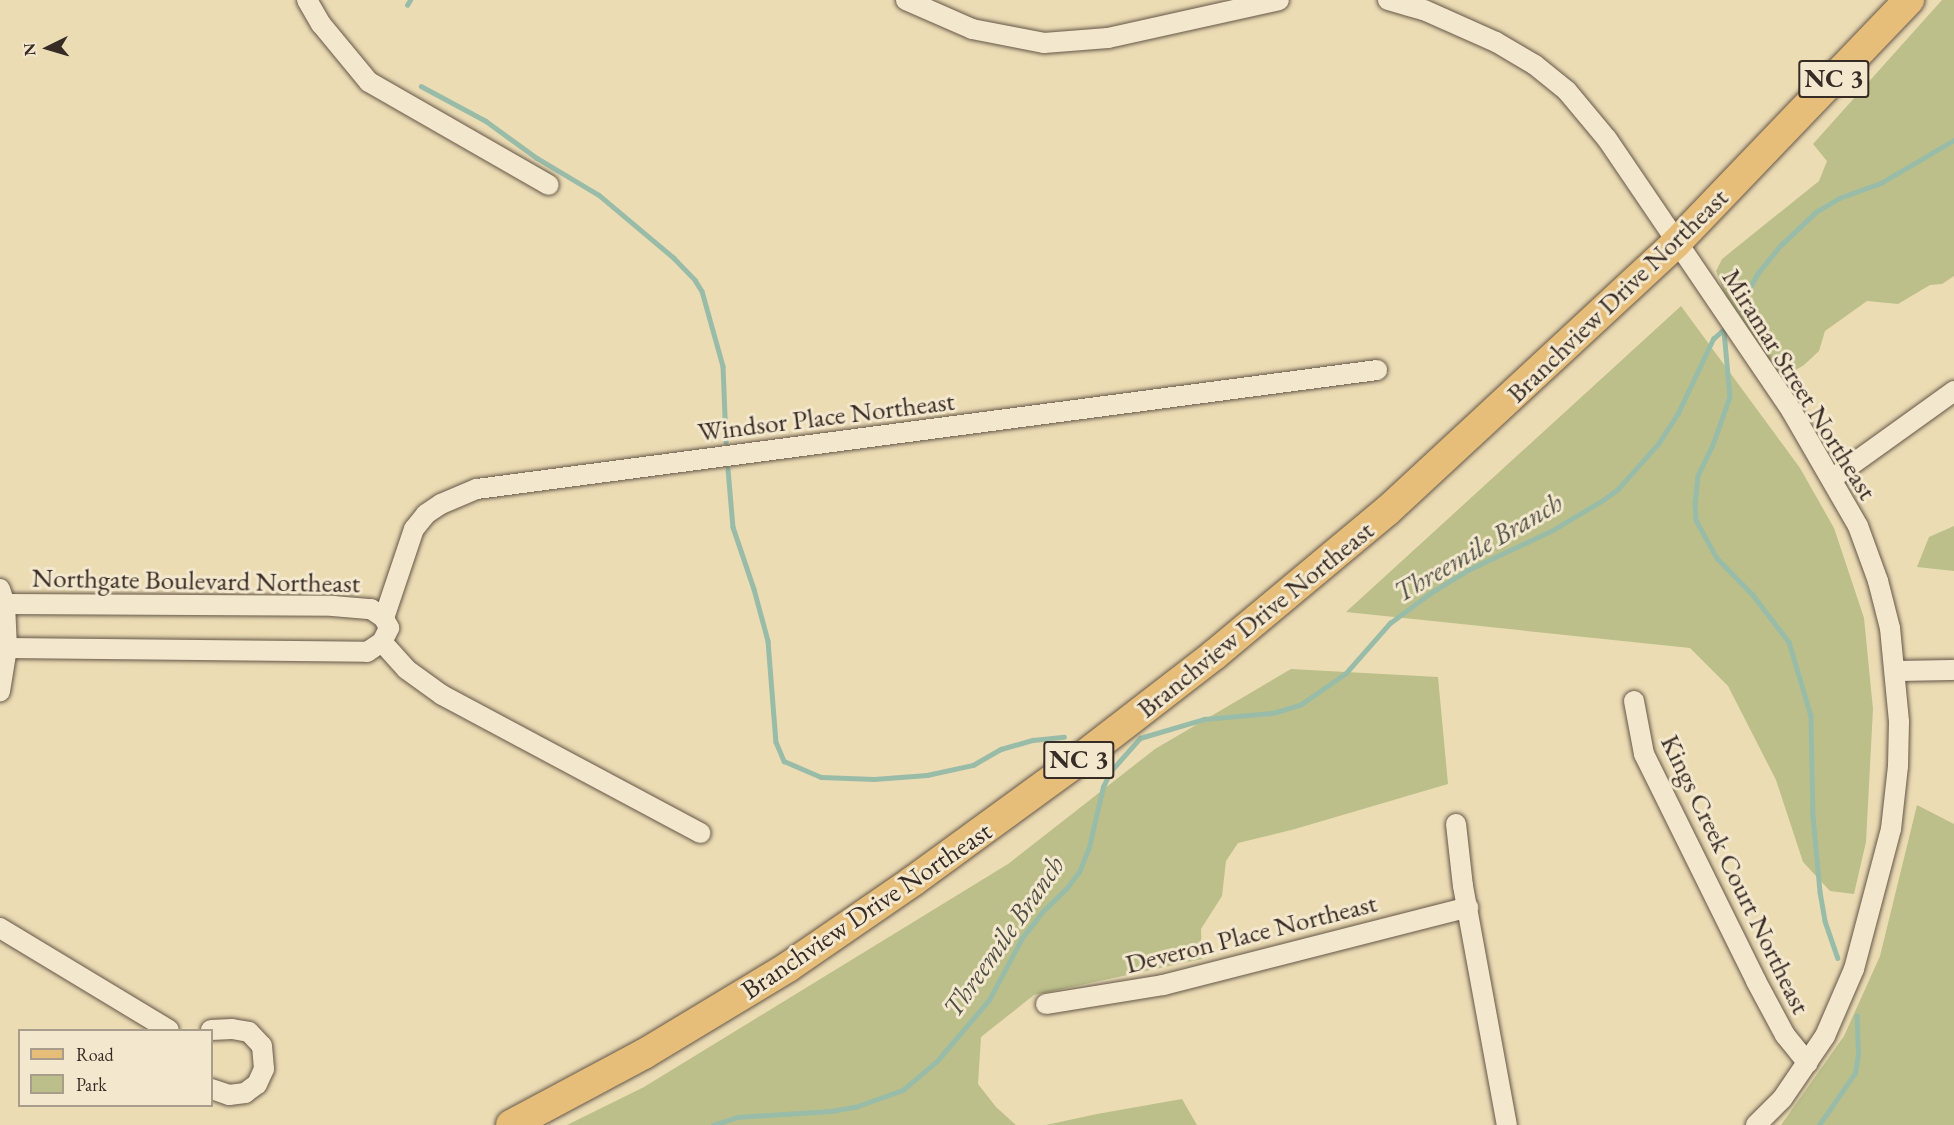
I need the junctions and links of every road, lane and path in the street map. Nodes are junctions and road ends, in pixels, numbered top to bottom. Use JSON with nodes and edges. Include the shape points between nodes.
{"nodes":[{"id":1,"x":307,"y":0,"type":"edge"},
{"id":2,"x":906,"y":0,"type":"edge"},
{"id":3,"x":1279,"y":0,"type":"edge"},
{"id":4,"x":1388,"y":0,"type":"edge"},
{"id":5,"x":1909,"y":0,"type":"edge"},
{"id":6,"x":549,"y":185,"type":"dead end"},
{"id":7,"x":1676,"y":243,"type":"junction"},
{"id":8,"x":1377,"y":370,"type":"dead end"},
{"id":9,"x":1954,"y":391,"type":"edge"},
{"id":10,"x":1833,"y":478,"type":"junction"},
{"id":11,"x":2,"y":597,"type":"edge"},
{"id":12,"x":384,"y":618,"type":"junction"},
{"id":13,"x":382,"y":642,"type":"junction"},
{"id":14,"x":7,"y":648,"type":"junction"},
{"id":15,"x":1954,"y":670,"type":"edge"},
{"id":16,"x":1895,"y":671,"type":"junction"},
{"id":17,"x":0,"y":691,"type":"edge"},
{"id":18,"x":1634,"y":701,"type":"dead end"},
{"id":19,"x":1456,"y":824,"type":"dead end"},
{"id":20,"x":700,"y":833,"type":"dead end"},
{"id":21,"x":1468,"y":907,"type":"junction"},
{"id":22,"x":0,"y":928,"type":"edge"},
{"id":23,"x":1047,"y":1004,"type":"dead end"},
{"id":24,"x":167,"y":1029,"type":"edge"},
{"id":25,"x":213,"y":1030,"type":"edge"},
{"id":26,"x":1808,"y":1063,"type":"junction"},
{"id":27,"x":213,"y":1089,"type":"edge"},
{"id":28,"x":511,"y":1125,"type":"edge"},
{"id":29,"x":1507,"y":1125,"type":"edge"},
{"id":30,"x":1756,"y":1125,"type":"edge"}],
"edges":[{"from":1,"to":6,"type":"street","via":[[321,24],[369,82]]},
{"from":2,"to":3,"type":"street","via":[[972,29],[1044,43],[1108,38]]},
{"from":4,"to":7,"type":"street","name":"Miramar Street Northeast","via":[[1424,10],[1496,42],[1535,65],[1567,91],[1607,139]]},
{"from":5,"to":7,"type":"main road","name":"Branchview Drive Northeast","number":"NC 3"},
{"from":7,"to":10,"type":"street","name":"Miramar Street Northeast"},
{"from":7,"to":28,"type":"main road","name":"Branchview Drive Northeast","number":"NC 3","via":[[1387,511],[1214,655],[1068,768],[781,972],[644,1054]]},
{"from":8,"to":12,"type":"street","name":"Windsor Place Northeast","via":[[477,489],[441,504],[414,529]]},
{"from":9,"to":10,"type":"street"},
{"from":10,"to":16,"type":"street","name":"Miramar Street Northeast","via":[[1858,526],[1878,581],[1890,628]]},
{"from":11,"to":12,"type":"street","name":"Northgate Boulevard Northeast","via":[[333,606],[371,609]]},
{"from":11,"to":14,"type":"street"},
{"from":12,"to":13,"type":"street","name":"Windsor Place Northeast","via":[[389,628]]},
{"from":13,"to":14,"type":"street","via":[[367,652]]},
{"from":13,"to":20,"type":"street","via":[[406,669],[442,695]]},
{"from":14,"to":17,"type":"street"},
{"from":15,"to":16,"type":"street"},
{"from":16,"to":26,"type":"street","name":"Miramar Street Northeast","via":[[1898,766],[1891,829],[1854,969],[1825,1036]]},
{"from":18,"to":26,"type":"street","name":"Kings Creek Court Northeast","via":[[1644,754],[1755,981],[1785,1035]]},
{"from":19,"to":21,"type":"street"},
{"from":21,"to":23,"type":"street","name":"Deveron Place Northeast","via":[[1163,985]]},
{"from":21,"to":29,"type":"street"},
{"from":22,"to":24,"type":"street"},
{"from":25,"to":27,"type":"street","via":[[249,1032],[262,1046],[264,1069],[257,1084],[245,1092],[229,1095]]},
{"from":26,"to":30,"type":"street","name":"Miramar Street Northeast"}]}
